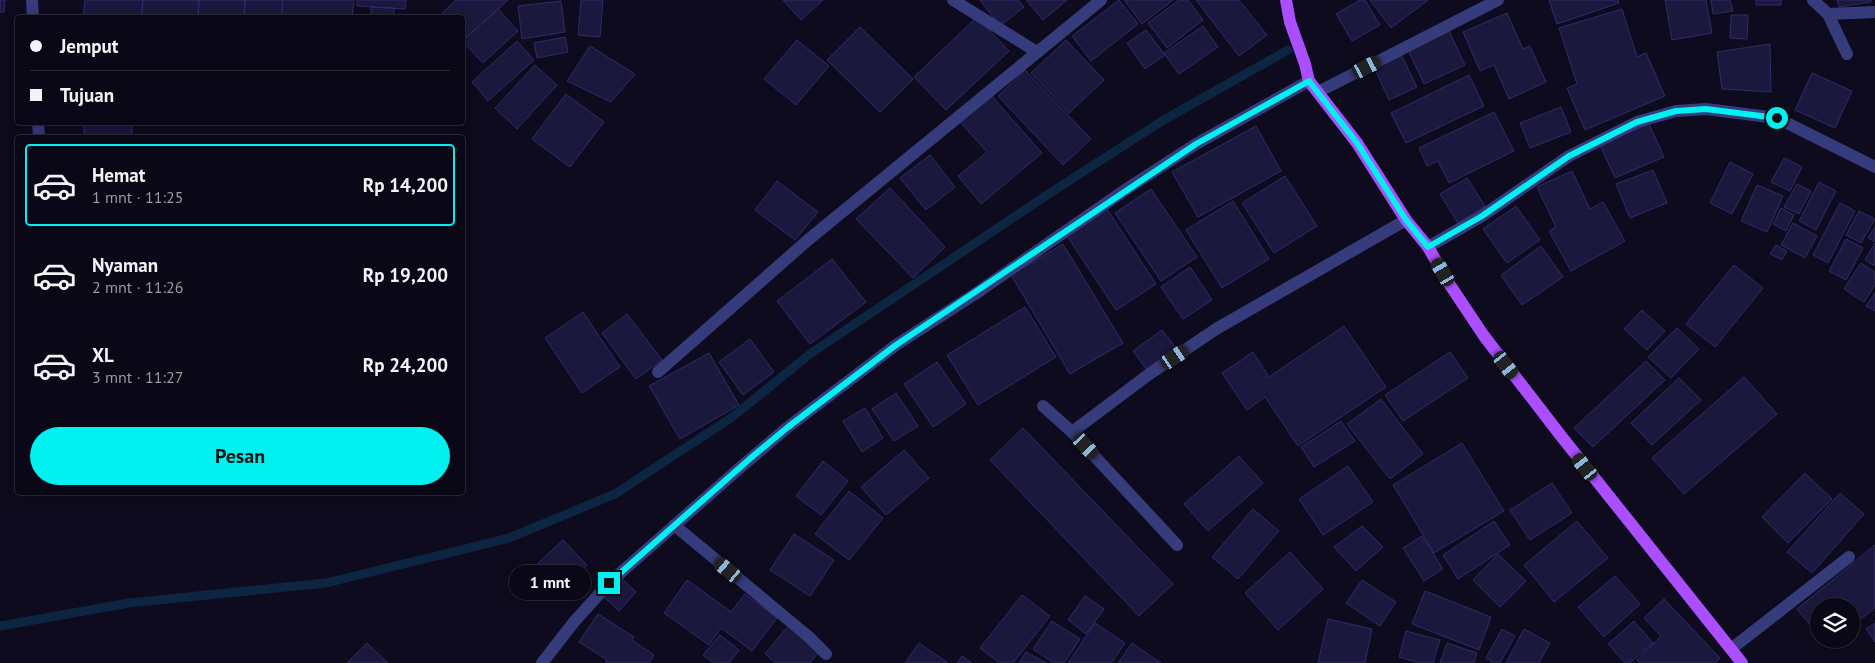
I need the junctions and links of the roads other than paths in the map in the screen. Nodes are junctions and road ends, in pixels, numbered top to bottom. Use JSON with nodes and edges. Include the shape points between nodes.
{"nodes":[{"id":1,"x":32,"y":0,"type":"edge"},
{"id":2,"x":954,"y":0,"type":"edge"},
{"id":3,"x":1100,"y":0,"type":"edge"},
{"id":4,"x":1286,"y":0,"type":"edge"},
{"id":5,"x":1498,"y":0,"type":"edge"},
{"id":6,"x":1813,"y":0,"type":"edge"},
{"id":7,"x":1875,"y":12,"type":"edge"},
{"id":8,"x":1828,"y":14,"type":"junction"},
{"id":9,"x":33,"y":15,"type":"edge"},
{"id":10,"x":1037,"y":52,"type":"junction"},
{"id":11,"x":1847,"y":54,"type":"dead end"},
{"id":12,"x":1309,"y":81,"type":"junction"},
{"id":13,"x":1318,"y":92,"type":"junction"},
{"id":14,"x":1875,"y":167,"type":"edge"},
{"id":15,"x":1406,"y":220,"type":"junction"},
{"id":16,"x":1428,"y":247,"type":"junction"},
{"id":17,"x":658,"y":372,"type":"dead end"},
{"id":18,"x":1043,"y":406,"type":"dead end"},
{"id":19,"x":1072,"y":432,"type":"junction"},
{"id":20,"x":674,"y":525,"type":"junction"},
{"id":21,"x":1177,"y":545,"type":"dead end"},
{"id":22,"x":1849,"y":557,"type":"dead end"},
{"id":23,"x":1731,"y":649,"type":"junction"},
{"id":24,"x":826,"y":654,"type":"dead end"},
{"id":25,"x":542,"y":663,"type":"edge"},
{"id":26,"x":1742,"y":663,"type":"edge"}],
"edges":[{"from":1,"to":9,"type":"street"},
{"from":2,"to":10,"type":"street"},
{"from":3,"to":10,"type":"street"},
{"from":4,"to":12,"type":"main road"},
{"from":5,"to":13,"type":"street"},
{"from":6,"to":8,"type":"street"},
{"from":7,"to":8,"type":"street"},
{"from":8,"to":11,"type":"street"},
{"from":10,"to":17,"type":"street","via":[[808,240]]},
{"from":12,"to":13,"type":"main road"},
{"from":12,"to":20,"type":"street","via":[[1196,144],[896,345],[788,427]]},
{"from":13,"to":15,"type":"main road","via":[[1357,143]]},
{"from":14,"to":16,"type":"street","via":[[1777,118],[1706,109],[1676,111],[1637,122],[1569,156],[1482,216]]},
{"from":15,"to":16,"type":"main road"},
{"from":15,"to":19,"type":"street","via":[[1216,329]]},
{"from":16,"to":23,"type":"main road","via":[[1484,336]]},
{"from":18,"to":19,"type":"street"},
{"from":19,"to":21,"type":"street"},
{"from":20,"to":24,"type":"street"},
{"from":20,"to":25,"type":"street","via":[[609,583]]},
{"from":22,"to":23,"type":"street"},
{"from":23,"to":26,"type":"main road"}]}
